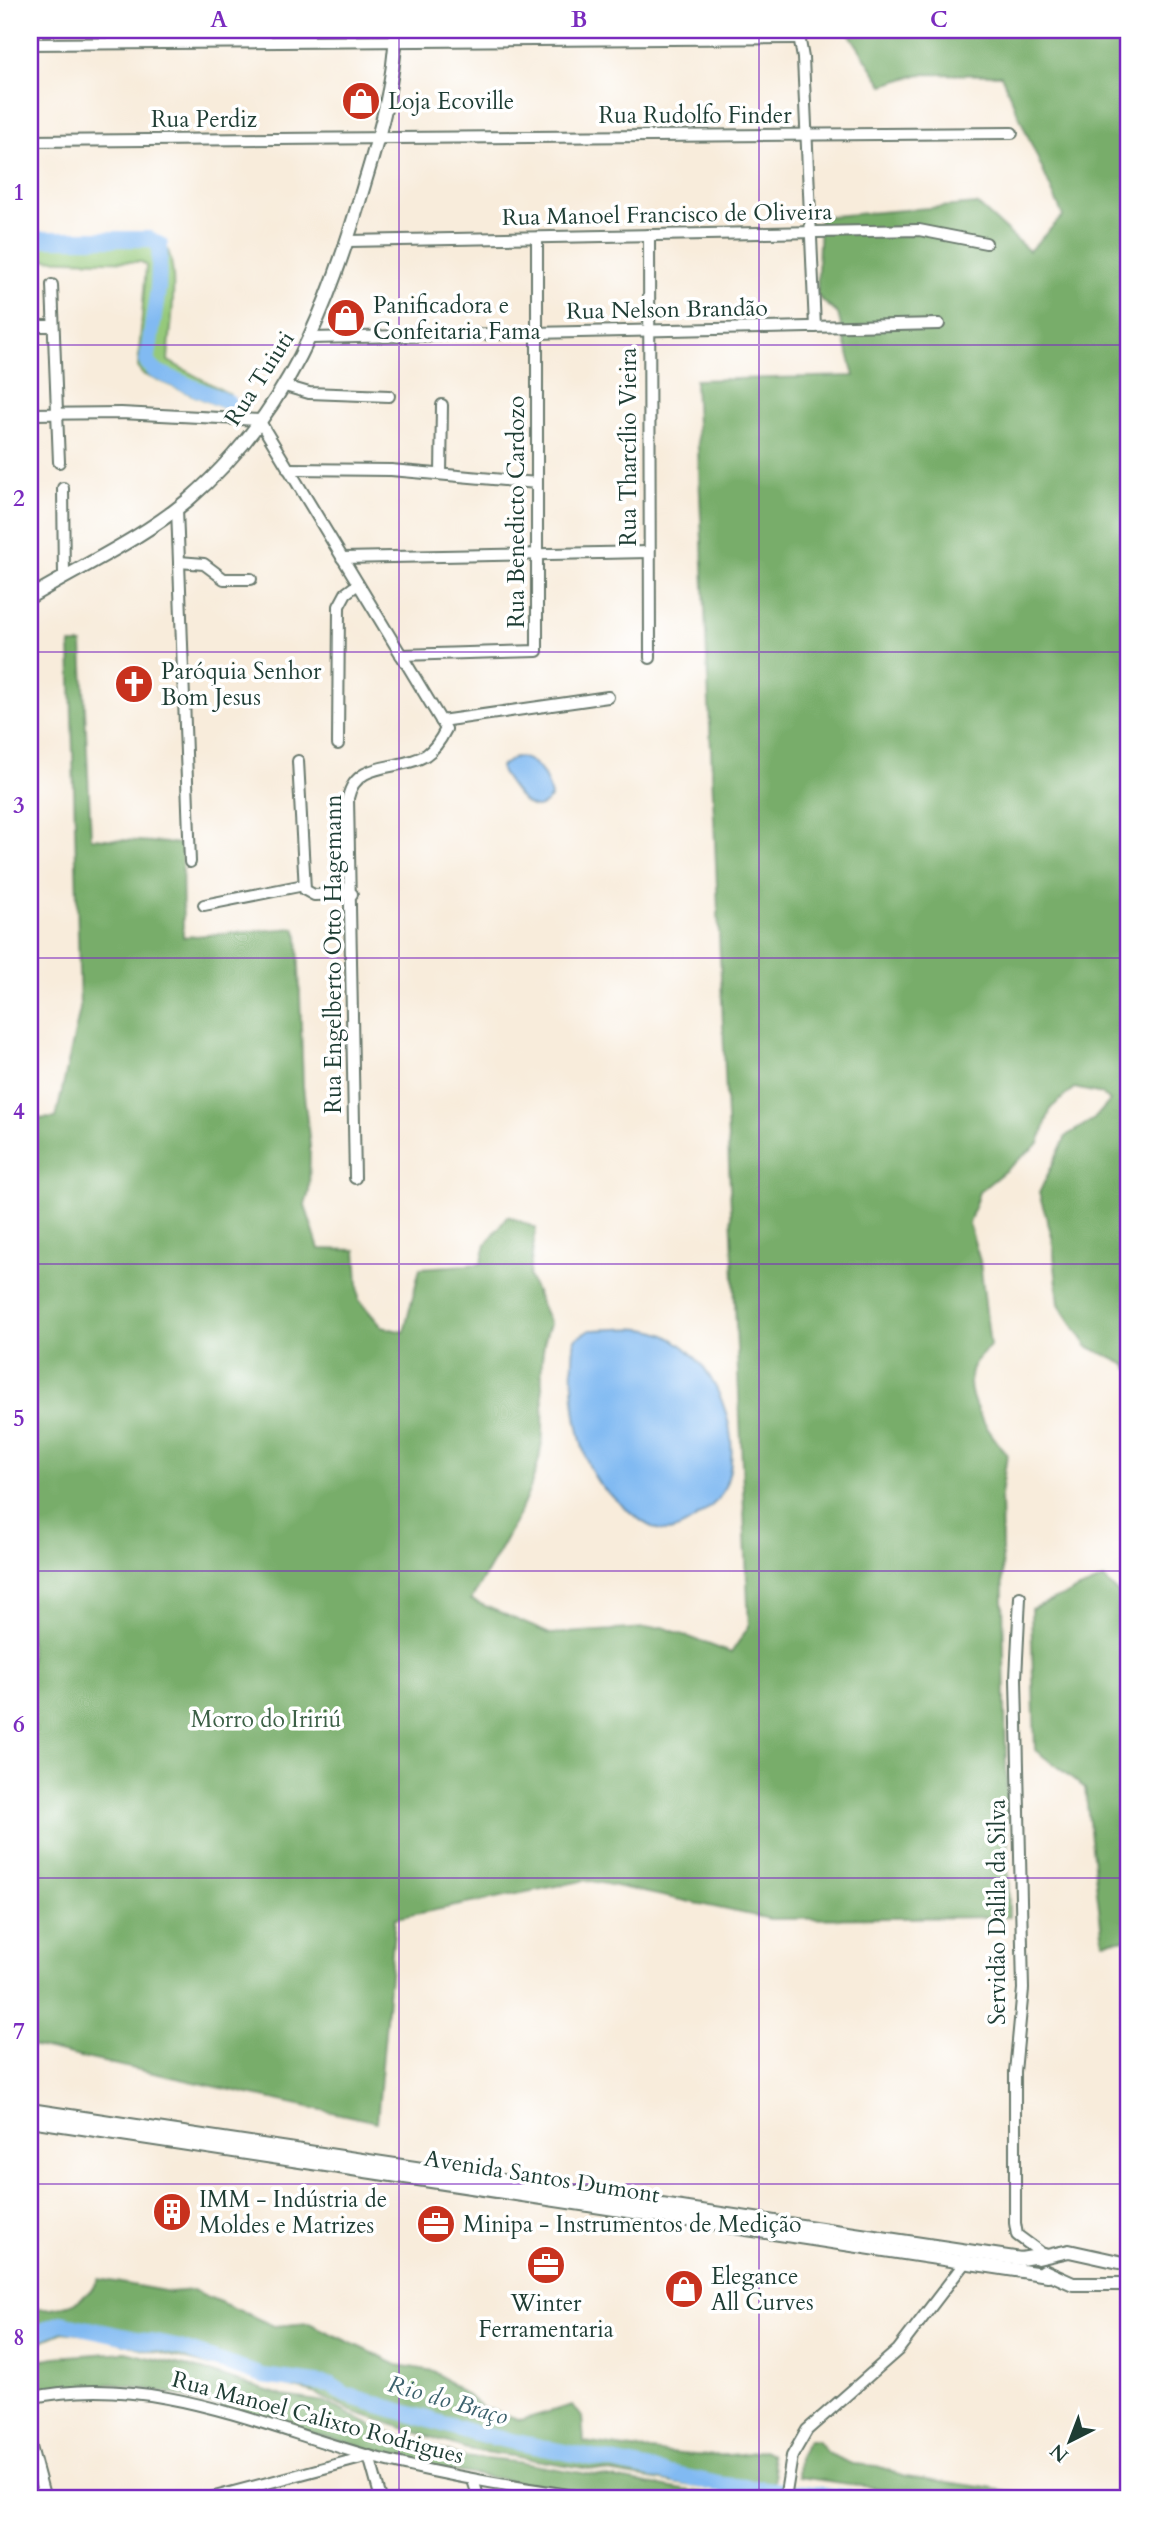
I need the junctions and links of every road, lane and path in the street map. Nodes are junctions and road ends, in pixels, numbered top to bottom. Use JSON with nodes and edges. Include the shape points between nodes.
{"nodes":[{"id":1,"x":397,"y":34,"type":"edge"},
{"id":2,"x":799,"y":34,"type":"edge"},
{"id":3,"x":30,"y":44,"type":"edge"},
{"id":4,"x":1012,"y":133,"type":"dead end"},
{"id":5,"x":807,"y":135,"type":"junction"},
{"id":6,"x":378,"y":139,"type":"junction"},
{"id":7,"x":30,"y":141,"type":"edge"},
{"id":8,"x":811,"y":233,"type":"junction"},
{"id":9,"x":649,"y":235,"type":"junction"},
{"id":10,"x":537,"y":238,"type":"junction"},
{"id":11,"x":348,"y":241,"type":"junction"},
{"id":12,"x":986,"y":243,"type":"dead end"},
{"id":13,"x":52,"y":285,"type":"dead end"},
{"id":14,"x":939,"y":324,"type":"dead end"},
{"id":15,"x":30,"y":326,"type":"edge"},
{"id":16,"x":54,"y":326,"type":"junction"},
{"id":17,"x":815,"y":327,"type":"junction"},
{"id":18,"x":649,"y":331,"type":"junction"},
{"id":19,"x":537,"y":333,"type":"junction"},
{"id":20,"x":312,"y":338,"type":"junction"},
{"id":21,"x":285,"y":386,"type":"junction"},
{"id":22,"x":389,"y":396,"type":"dead end"},
{"id":23,"x":443,"y":405,"type":"dead end"},
{"id":24,"x":30,"y":414,"type":"edge"},
{"id":25,"x":57,"y":414,"type":"junction"},
{"id":26,"x":259,"y":421,"type":"junction"},
{"id":27,"x":59,"y":462,"type":"dead end"},
{"id":28,"x":288,"y":469,"type":"junction"},
{"id":29,"x":441,"y":474,"type":"junction"},
{"id":30,"x":537,"y":483,"type":"junction"},
{"id":31,"x":63,"y":488,"type":"dead end"},
{"id":32,"x":177,"y":508,"type":"junction"},
{"id":33,"x":649,"y":552,"type":"junction"},
{"id":34,"x":537,"y":554,"type":"junction"},
{"id":35,"x":342,"y":558,"type":"junction"},
{"id":36,"x":179,"y":562,"type":"junction"},
{"id":37,"x":64,"y":577,"type":"junction"},
{"id":38,"x":251,"y":579,"type":"dead end"},
{"id":39,"x":358,"y":584,"type":"junction"},
{"id":40,"x":30,"y":597,"type":"edge"},
{"id":41,"x":401,"y":655,"type":"junction"},
{"id":42,"x":650,"y":658,"type":"dead end"},
{"id":43,"x":608,"y":697,"type":"dead end"},
{"id":44,"x":441,"y":721,"type":"junction"},
{"id":45,"x":338,"y":744,"type":"dead end"},
{"id":46,"x":298,"y":761,"type":"dead end"},
{"id":47,"x":190,"y":862,"type":"dead end"},
{"id":48,"x":304,"y":885,"type":"junction"},
{"id":49,"x":352,"y":894,"type":"junction"},
{"id":50,"x":204,"y":905,"type":"dead end"},
{"id":51,"x":355,"y":1178,"type":"dead end"},
{"id":52,"x":1020,"y":1597,"type":"dead end"},
{"id":53,"x":30,"y":2110,"type":"edge"},
{"id":54,"x":30,"y":2120,"type":"edge"},
{"id":55,"x":1044,"y":2255,"type":"junction"},
{"id":56,"x":1105,"y":2258,"type":"junction"},
{"id":57,"x":966,"y":2261,"type":"junction"},
{"id":58,"x":1128,"y":2264,"type":"edge"},
{"id":59,"x":1048,"y":2275,"type":"junction"},
{"id":60,"x":1101,"y":2284,"type":"junction"},
{"id":61,"x":1128,"y":2284,"type":"edge"},
{"id":62,"x":30,"y":2398,"type":"edge"},
{"id":63,"x":30,"y":2443,"type":"edge"},
{"id":64,"x":369,"y":2456,"type":"junction"},
{"id":65,"x":473,"y":2480,"type":"junction"},
{"id":66,"x":45,"y":2499,"type":"edge"},
{"id":67,"x":207,"y":2499,"type":"edge"},
{"id":68,"x":381,"y":2499,"type":"edge"},
{"id":69,"x":479,"y":2499,"type":"edge"},
{"id":70,"x":594,"y":2499,"type":"edge"},
{"id":71,"x":785,"y":2499,"type":"edge"}],
"edges":[{"from":1,"to":2,"type":"street"},
{"from":1,"to":3,"type":"street"},
{"from":1,"to":6,"type":"main road","name":"Rua Tuiuti","via":[[391,90]]},
{"from":2,"to":5,"type":"street"},
{"from":4,"to":5,"type":"street","name":"Rua Rudolfo Finder"},
{"from":5,"to":6,"type":"street","name":"Rua Rudolfo Finder"},
{"from":5,"to":8,"type":"street"},
{"from":6,"to":7,"type":"street","name":"Rua Perdiz"},
{"from":6,"to":11,"type":"main road","name":"Rua Tuiuti"},
{"from":8,"to":9,"type":"street","name":"Rua Manoel Francisco de Oliveira"},
{"from":8,"to":12,"type":"street","name":"Rua Manoel Francisco de Oliveira","via":[[930,230]]},
{"from":8,"to":17,"type":"street"},
{"from":9,"to":10,"type":"street","name":"Rua Manoel Francisco de Oliveira"},
{"from":9,"to":18,"type":"street","name":"Rua Tharcílio Vieira"},
{"from":10,"to":11,"type":"street","name":"Rua Manoel Francisco de Oliveira"},
{"from":10,"to":19,"type":"street","name":"Rua Benedicto Cardozo"},
{"from":11,"to":20,"type":"main road","name":"Rua Tuiuti"},
{"from":13,"to":16,"type":"street"},
{"from":14,"to":17,"type":"street","name":"Rua Nelson Brandão"},
{"from":15,"to":16,"type":"street"},
{"from":16,"to":25,"type":"street"},
{"from":17,"to":18,"type":"street","name":"Rua Nelson Brandão"},
{"from":18,"to":19,"type":"street","name":"Rua Nelson Brandão"},
{"from":18,"to":33,"type":"street","name":"Rua Tharcílio Vieira"},
{"from":19,"to":20,"type":"street","name":"Rua Nelson Brandão"},
{"from":19,"to":30,"type":"street","name":"Rua Benedicto Cardozo"},
{"from":20,"to":21,"type":"main road","name":"Rua Tuiuti"},
{"from":21,"to":22,"type":"street","via":[[309,393]]},
{"from":21,"to":26,"type":"main road","name":"Rua Tuiuti"},
{"from":23,"to":29,"type":"street"},
{"from":24,"to":25,"type":"street"},
{"from":25,"to":26,"type":"street"},
{"from":25,"to":27,"type":"street"},
{"from":26,"to":28,"type":"street"},
{"from":26,"to":32,"type":"main road","name":"Rua Tuiuti","via":[[219,471]]},
{"from":28,"to":29,"type":"street"},
{"from":28,"to":35,"type":"street"},
{"from":29,"to":30,"type":"street"},
{"from":30,"to":34,"type":"street","name":"Rua Benedicto Cardozo"},
{"from":31,"to":37,"type":"street"},
{"from":32,"to":36,"type":"street"},
{"from":32,"to":37,"type":"main road","name":"Rua Tuiuti"},
{"from":33,"to":34,"type":"street"},
{"from":33,"to":42,"type":"street","name":"Rua Tharcílio Vieira"},
{"from":34,"to":35,"type":"street"},
{"from":34,"to":41,"type":"street","name":"Rua Benedicto Cardozo","via":[[537,651]]},
{"from":35,"to":39,"type":"street"},
{"from":36,"to":38,"type":"street","via":[[204,564],[224,579]]},
{"from":36,"to":47,"type":"street"},
{"from":37,"to":40,"type":"main road","name":"Rua Tuiuti"},
{"from":39,"to":41,"type":"street"},
{"from":39,"to":45,"type":"street","via":[[346,593],[339,607]]},
{"from":41,"to":44,"type":"street"},
{"from":43,"to":44,"type":"street"},
{"from":44,"to":49,"type":"street","name":"Rua Engelberto Otto Hagemann","via":[[446,729],[426,755],[368,772],[351,787]]},
{"from":46,"to":48,"type":"street"},
{"from":48,"to":49,"type":"street","via":[[314,895]]},
{"from":48,"to":50,"type":"street"},
{"from":49,"to":51,"type":"street","name":"Rua Engelberto Otto Hagemann"},
{"from":52,"to":55,"type":"street","name":"Servidão Dalila da Silva","via":[[1016,1678],[1023,1989],[1015,2072],[1014,2223],[1017,2235]]},
{"from":53,"to":55,"type":"main road","name":"Avenida Santos Dumont","via":[[1021,2259]]},
{"from":54,"to":57,"type":"main road","name":"Avenida Santos Dumont"},
{"from":55,"to":56,"type":"main road","via":[[1069,2250]]},
{"from":55,"to":57,"type":"main road","via":[[1021,2264],[975,2257]]},
{"from":55,"to":59,"type":"main road","via":[[1041,2266]]},
{"from":56,"to":58,"type":"main road"},
{"from":56,"to":60,"type":"main road","via":[[1111,2273]]},
{"from":57,"to":59,"type":"main road","name":"Avenida Santos Dumont"},
{"from":57,"to":71,"type":"street","via":[[898,2350],[797,2443]]},
{"from":59,"to":60,"type":"main road","name":"Avenida Santos Dumont","via":[[1073,2284]]},
{"from":60,"to":61,"type":"main road"},
{"from":62,"to":64,"type":"street","name":"Rua Manoel Calixto Rodrigues","via":[[85,2390],[156,2394]]},
{"from":63,"to":66,"type":"street"},
{"from":64,"to":65,"type":"street","name":"Rua Manoel Calixto Rodrigues"},
{"from":64,"to":67,"type":"street"},
{"from":64,"to":68,"type":"street"},
{"from":65,"to":69,"type":"street"},
{"from":65,"to":70,"type":"street","name":"Rua Manoel Calixto Rodrigues"}]}
